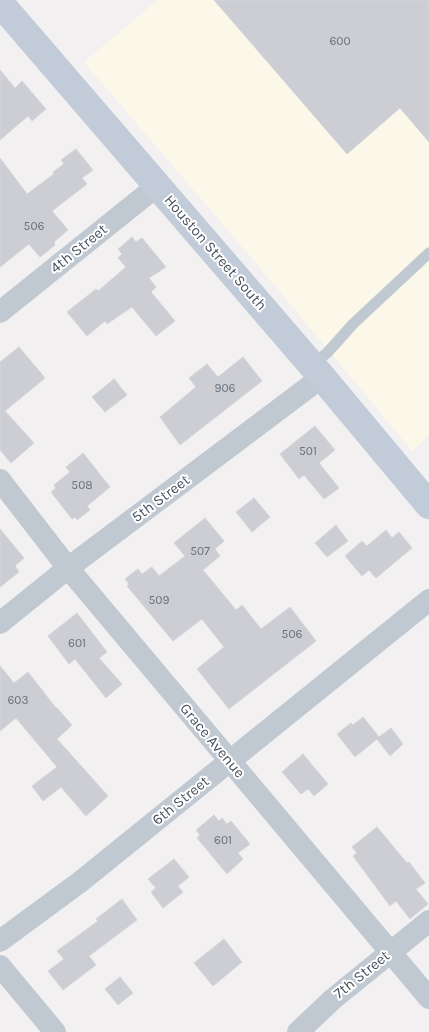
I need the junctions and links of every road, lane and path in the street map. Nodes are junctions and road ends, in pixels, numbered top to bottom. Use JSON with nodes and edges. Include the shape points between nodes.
{"nodes":[{"id":1,"x":0,"y":2,"type":"edge"},
{"id":2,"x":157,"y":186,"type":"junction"},
{"id":3,"x":429,"y":253,"type":"edge"},
{"id":4,"x":0,"y":312,"type":"edge"},
{"id":5,"x":317,"y":371,"type":"junction"},
{"id":6,"x":0,"y":480,"type":"edge"},
{"id":7,"x":429,"y":505,"type":"edge"},
{"id":8,"x":68,"y":568,"type":"junction"},
{"id":9,"x":429,"y":600,"type":"edge"},
{"id":10,"x":0,"y":623,"type":"edge"},
{"id":11,"x":230,"y":762,"type":"junction"},
{"id":12,"x":429,"y":921,"type":"edge"},
{"id":13,"x":0,"y":941,"type":"edge"},
{"id":14,"x":391,"y":952,"type":"junction"},
{"id":15,"x":0,"y":966,"type":"edge"},
{"id":16,"x":429,"y":998,"type":"edge"},
{"id":17,"x":55,"y":1032,"type":"edge"},
{"id":18,"x":298,"y":1032,"type":"edge"}],
"edges":[{"from":1,"to":2,"type":"street","name":"Houston Street South"},
{"from":2,"to":4,"type":"street","name":"4th Street"},
{"from":2,"to":5,"type":"street","name":"Houston Street South"},
{"from":3,"to":5,"type":"lane","via":[[353,324],[326,353]]},
{"from":5,"to":7,"type":"street","name":"Houston Street South"},
{"from":5,"to":8,"type":"street","name":"5th Street"},
{"from":6,"to":8,"type":"street","name":"Grace Avenue"},
{"from":8,"to":10,"type":"street","name":"5th Street"},
{"from":8,"to":11,"type":"street","name":"Grace Avenue"},
{"from":9,"to":11,"type":"street","name":"6th Street"},
{"from":11,"to":13,"type":"street","name":"6th Street","via":[[80,882]]},
{"from":11,"to":14,"type":"street","name":"Grace Avenue"},
{"from":12,"to":14,"type":"street","name":"7th Street"},
{"from":14,"to":16,"type":"street","name":"Grace Avenue"},
{"from":14,"to":18,"type":"street","name":"7th Street","via":[[332,999]]},
{"from":15,"to":17,"type":"street"}]}
